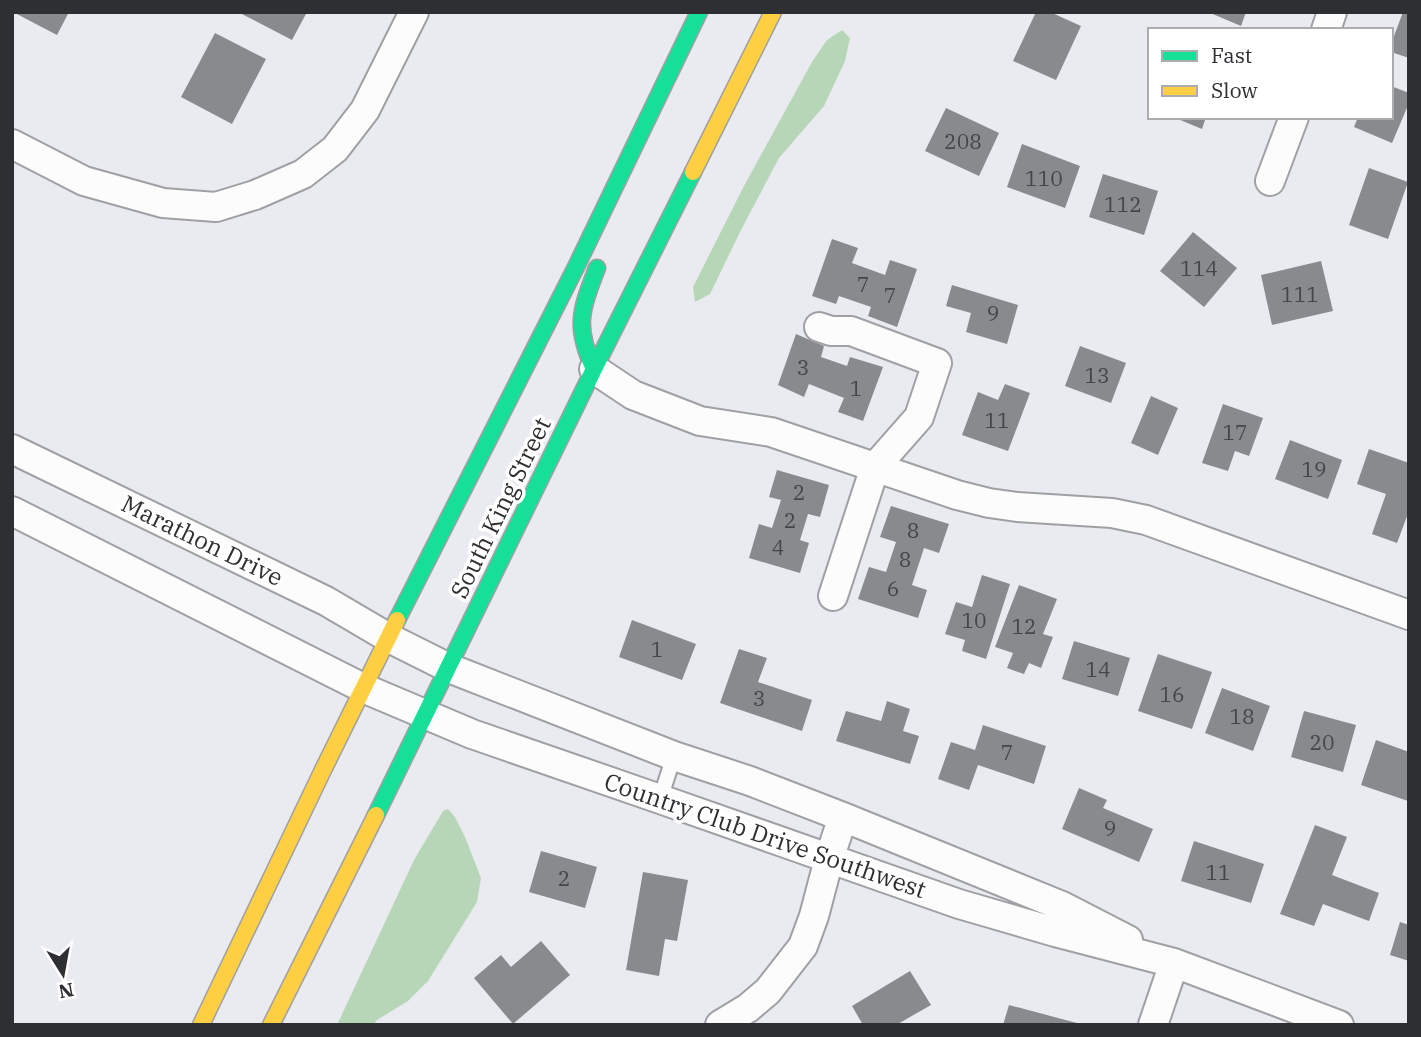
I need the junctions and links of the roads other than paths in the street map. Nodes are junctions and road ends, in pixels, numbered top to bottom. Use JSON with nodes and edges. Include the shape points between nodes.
{"nodes":[{"id":1,"x":414,"y":12,"type":"edge"},
{"id":2,"x":699,"y":12,"type":"edge"},
{"id":3,"x":773,"y":12,"type":"edge"},
{"id":4,"x":663,"y":89,"type":"junction"},
{"id":5,"x":1293,"y":119,"type":"edge"},
{"id":6,"x":12,"y":144,"type":"edge"},
{"id":7,"x":1270,"y":181,"type":"dead end"},
{"id":8,"x":610,"y":231,"type":"dead end"},
{"id":9,"x":601,"y":257,"type":"dead end"},
{"id":10,"x":819,"y":327,"type":"dead end"},
{"id":11,"x":594,"y":369,"type":"junction"},
{"id":12,"x":12,"y":449,"type":"edge"},
{"id":13,"x":875,"y":467,"type":"junction"},
{"id":14,"x":12,"y":511,"type":"edge"},
{"id":15,"x":833,"y":596,"type":"dead end"},
{"id":16,"x":1409,"y":615,"type":"edge"},
{"id":17,"x":389,"y":638,"type":"junction"},
{"id":18,"x":449,"y":668,"type":"junction"},
{"id":19,"x":363,"y":688,"type":"junction"},
{"id":20,"x":425,"y":715,"type":"junction"},
{"id":21,"x":674,"y":756,"type":"junction"},
{"id":22,"x":660,"y":799,"type":"junction"},
{"id":23,"x":843,"y":817,"type":"junction"},
{"id":24,"x":829,"y":859,"type":"junction"},
{"id":25,"x":1174,"y":963,"type":"junction"},
{"id":26,"x":201,"y":1025,"type":"edge"},
{"id":27,"x":271,"y":1025,"type":"edge"},
{"id":28,"x":720,"y":1025,"type":"edge"},
{"id":29,"x":1153,"y":1025,"type":"edge"},
{"id":30,"x":1339,"y":1025,"type":"edge"}],
"edges":[{"from":1,"to":6,"type":"street","via":[[365,110],[335,149],[303,174],[255,195],[216,207],[163,203],[84,181]]},
{"from":2,"to":4,"type":"highway","name":"South King Street"},
{"from":3,"to":11,"type":"highway","name":"South King Street"},
{"from":4,"to":8,"type":"highway"},
{"from":4,"to":17,"type":"highway","name":"South King Street"},
{"from":5,"to":7,"type":"street"},
{"from":9,"to":11,"type":"highway","via":[[580,327]]},
{"from":10,"to":13,"type":"street","via":[[851,331],[937,363],[919,417]]},
{"from":11,"to":13,"type":"street","via":[[633,395],[700,421],[771,432]]},
{"from":11,"to":18,"type":"highway","name":"South King Street"},
{"from":12,"to":17,"type":"street","name":"Marathon Drive","via":[[326,601]]},
{"from":13,"to":15,"type":"street"},
{"from":13,"to":16,"type":"street","via":[[989,503],[1146,520]]},
{"from":14,"to":19,"type":"street"},
{"from":17,"to":18,"type":"street","name":"Country Club Drive Southwest"},
{"from":17,"to":19,"type":"highway","name":"South King Street"},
{"from":18,"to":20,"type":"highway","name":"South King Street"},
{"from":18,"to":21,"type":"street","name":"Country Club Drive Southwest"},
{"from":19,"to":20,"type":"street","name":"Country Club Drive Southwest"},
{"from":19,"to":26,"type":"highway","name":"South King Street"},
{"from":20,"to":22,"type":"street","name":"Country Club Drive Southwest"},
{"from":20,"to":27,"type":"highway","name":"South King Street"},
{"from":21,"to":22,"type":"lane"},
{"from":21,"to":23,"type":"street","name":"Country Club Drive Southwest"},
{"from":22,"to":24,"type":"street","name":"Country Club Drive Southwest"},
{"from":23,"to":24,"type":"street"},
{"from":23,"to":25,"type":"street","name":"Country Club Drive Southwest","via":[[1062,906]]},
{"from":24,"to":25,"type":"street","name":"Country Club Drive Southwest","via":[[959,904]]},
{"from":24,"to":28,"type":"street","via":[[803,946],[768,991]]},
{"from":25,"to":29,"type":"street"},
{"from":25,"to":30,"type":"street","name":"Country Club Drive Southwest"}]}
